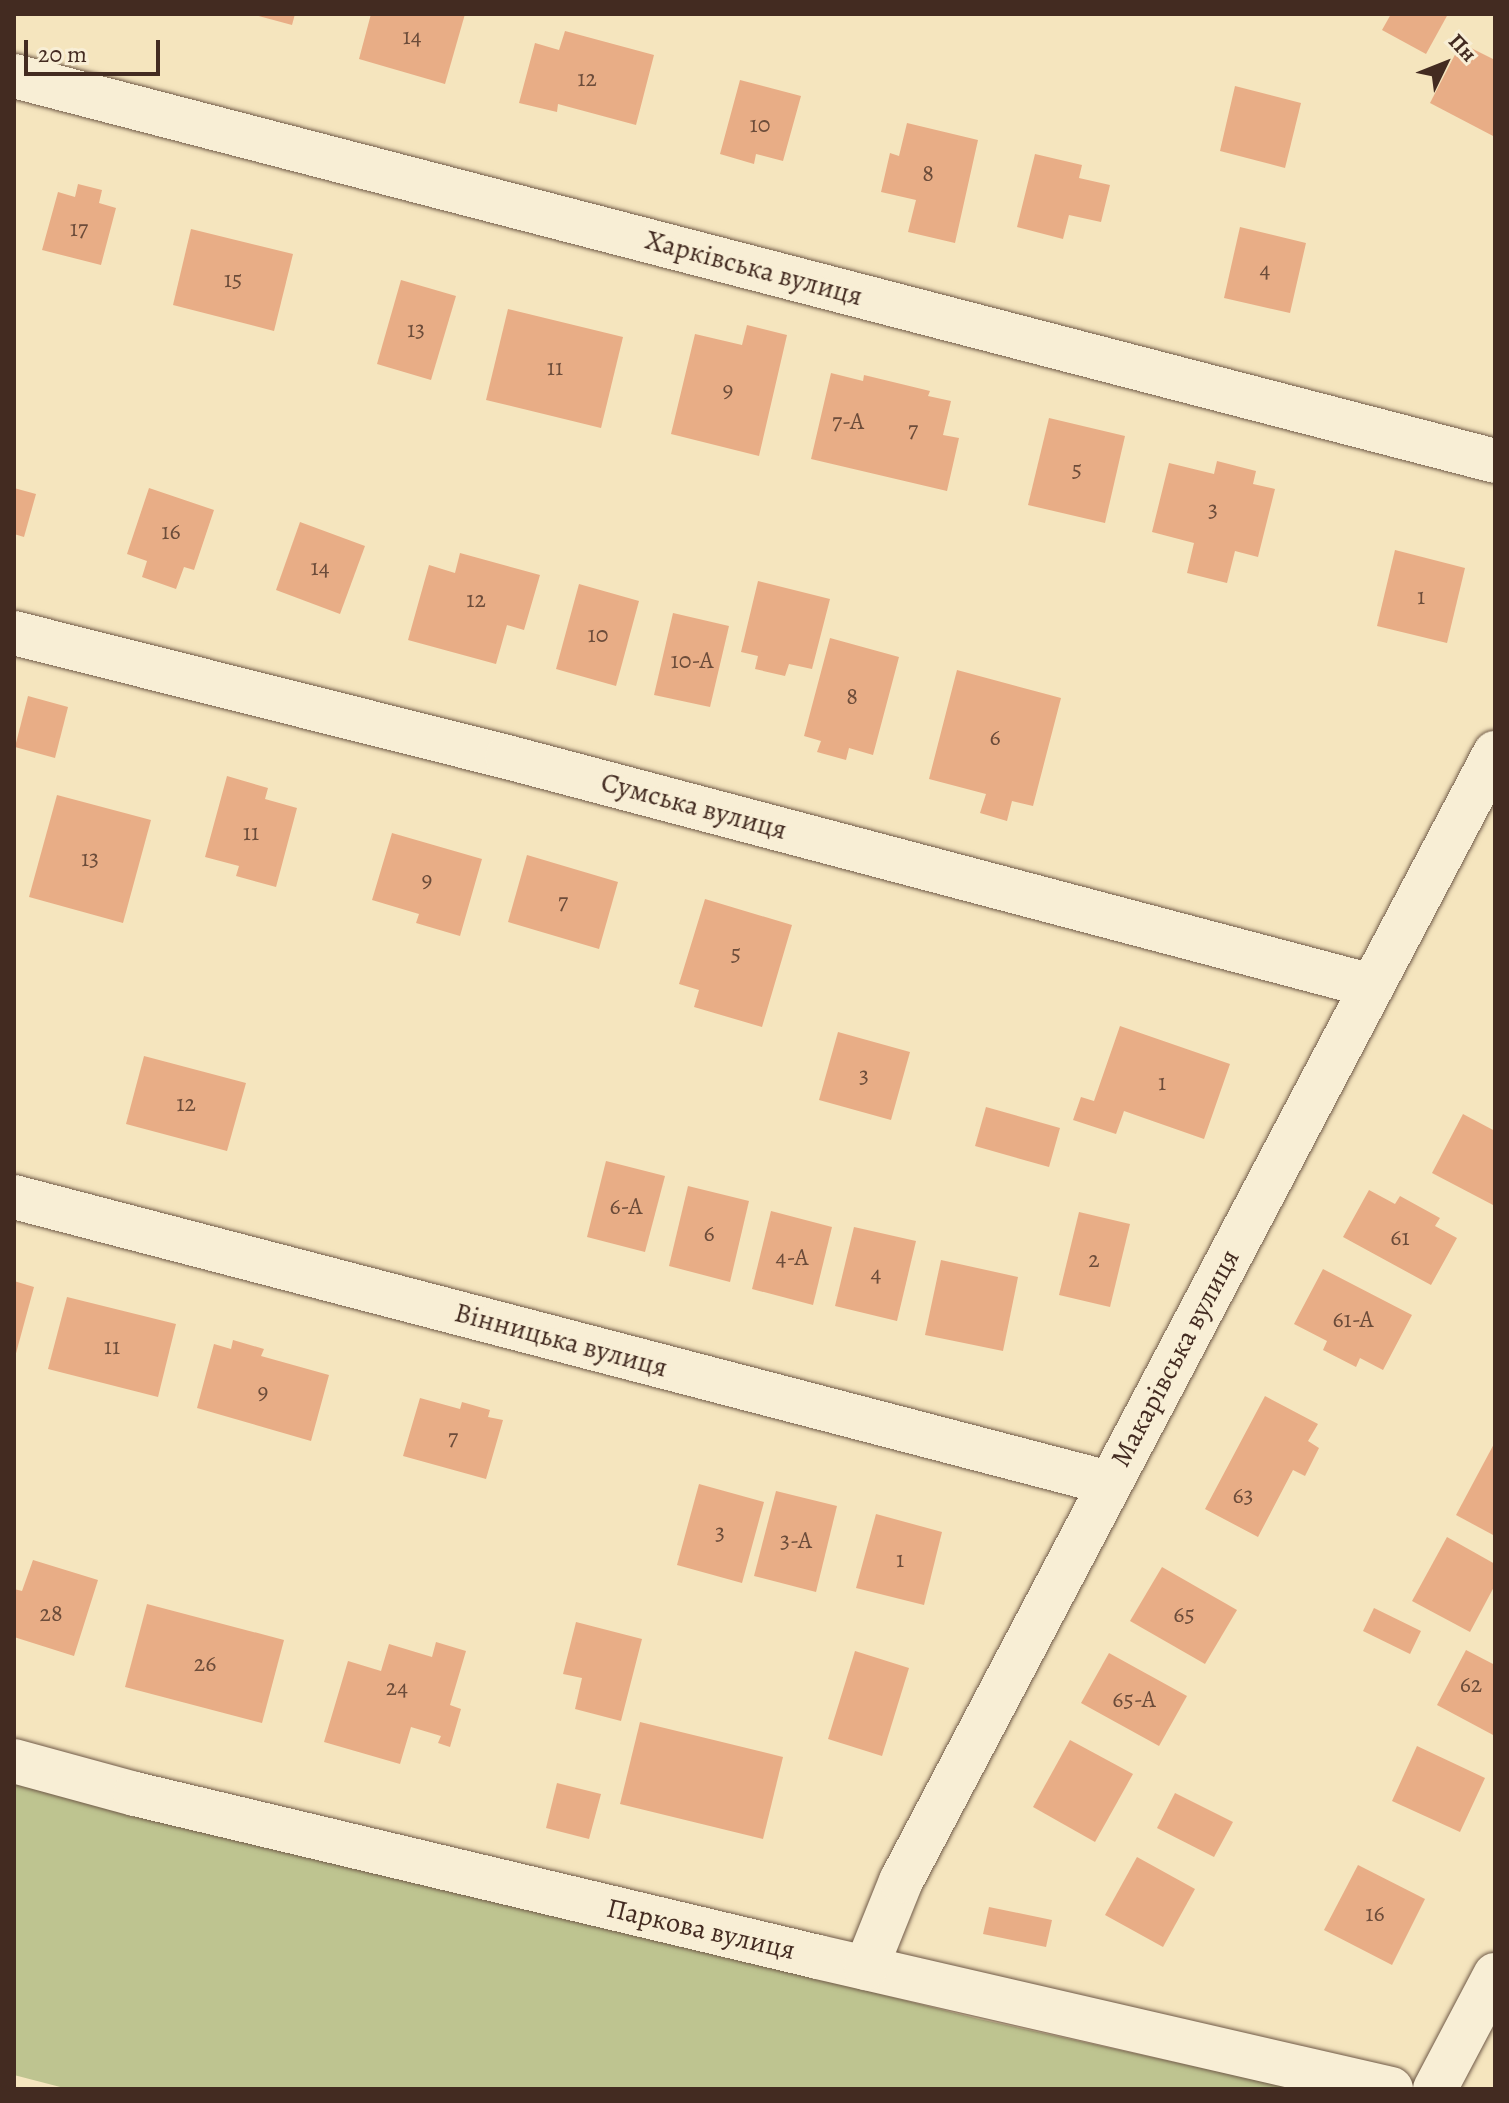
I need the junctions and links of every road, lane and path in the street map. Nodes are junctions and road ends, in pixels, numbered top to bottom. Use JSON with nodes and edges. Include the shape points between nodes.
{"nodes":[{"id":1,"x":14,"y":76,"type":"edge"},
{"id":2,"x":1495,"y":461,"type":"edge"},
{"id":3,"x":14,"y":633,"type":"edge"},
{"id":4,"x":1495,"y":753,"type":"edge"},
{"id":5,"x":1372,"y":986,"type":"junction"},
{"id":6,"x":14,"y":1197,"type":"edge"},
{"id":7,"x":1109,"y":1483,"type":"junction"},
{"id":8,"x":14,"y":1761,"type":"edge"},
{"id":9,"x":866,"y":1968,"type":"junction"},
{"id":10,"x":1495,"y":1975,"type":"edge"},
{"id":11,"x":1391,"y":2089,"type":"edge"},
{"id":12,"x":1435,"y":2089,"type":"edge"}],
"edges":[{"from":1,"to":2,"type":"street","name":"Харківська вулиця"},
{"from":3,"to":5,"type":"street","name":"Сумська вулиця"},
{"from":4,"to":5,"type":"street","name":"Макарівська вулиця"},
{"from":5,"to":7,"type":"street","name":"Макарівська вулиця"},
{"from":6,"to":7,"type":"street","name":"Вінницька вулиця"},
{"from":7,"to":9,"type":"street","name":"Макарівська вулиця","via":[[901,1881]]},
{"from":8,"to":9,"type":"street","name":"Паркова вулиця"},
{"from":9,"to":11,"type":"street","name":"Паркова вулиця"},
{"from":10,"to":12,"type":"street"}]}
